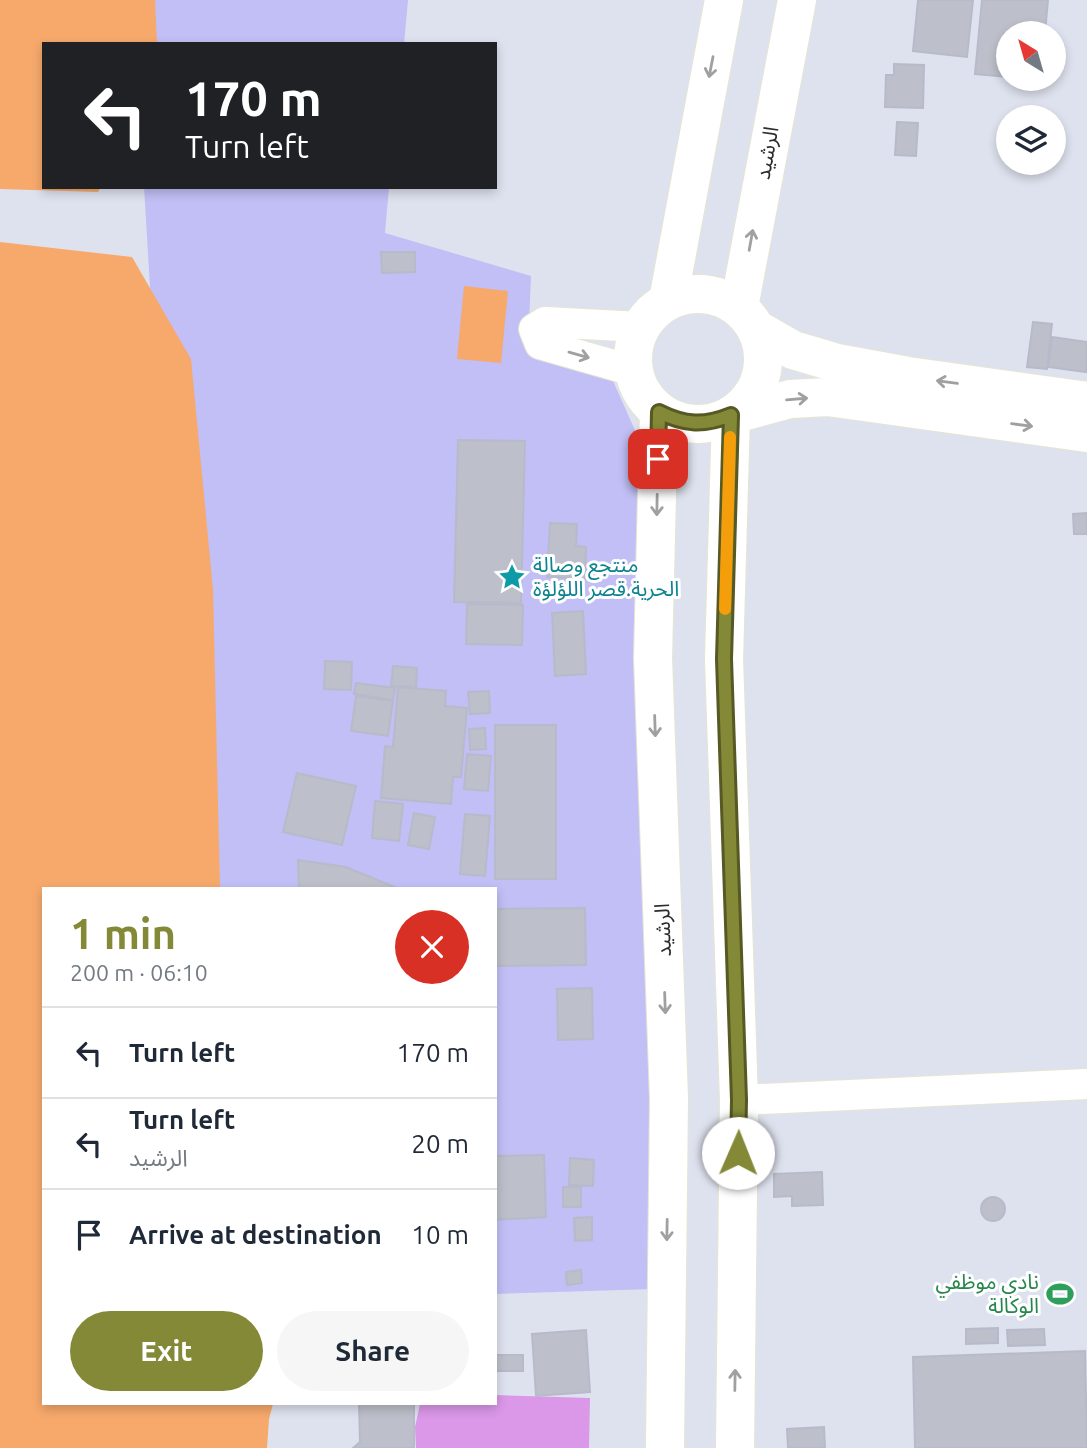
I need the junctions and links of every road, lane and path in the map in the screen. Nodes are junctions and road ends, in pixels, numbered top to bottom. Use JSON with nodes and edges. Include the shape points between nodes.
{"nodes":[{"id":1,"x":724,"y":0,"type":"edge"},
{"id":2,"x":797,"y":0,"type":"edge"},
{"id":3,"x":668,"y":301,"type":"junction"},
{"id":4,"x":748,"y":319,"type":"junction"},
{"id":5,"x":641,"y":327,"type":"junction"},
{"id":6,"x":634,"y":371,"type":"junction"},
{"id":7,"x":1087,"y":401,"type":"edge"},
{"id":8,"x":659,"y":412,"type":"junction"},
{"id":9,"x":731,"y":415,"type":"junction"},
{"id":10,"x":1087,"y":433,"type":"edge"},
{"id":11,"x":1087,"y":1084,"type":"edge"},
{"id":12,"x":739,"y":1100,"type":"junction"},
{"id":13,"x":665,"y":1448,"type":"edge"},
{"id":14,"x":734,"y":1448,"type":"edge"}],
"edges":[{"from":1,"to":3,"type":"main road","one_way":true},
{"from":4,"to":2,"type":"main road","name":"الرشيد","one_way":true},
{"from":3,"to":4,"type":"main road","via":[[705,293],[723,298]]},
{"from":3,"to":5,"type":"main road"},
{"from":7,"to":4,"type":"main road","one_way":true,"via":[[837,363],[793,350]]},
{"from":4,"to":9,"type":"main road","via":[[764,359],[761,376],[755,392]]},
{"from":5,"to":6,"type":"main road","via":[[634,345]]},
{"from":5,"to":6,"type":"street","one_way":true,"via":[[545,321],[534,329],[540,344]]},
{"from":6,"to":8,"type":"main road","via":[[646,399]]},
{"from":8,"to":9,"type":"main road","via":[[695,424]]},
{"from":8,"to":13,"type":"main road","name":"الرشيد","one_way":true,"via":[[653,658],[669,1099]]},
{"from":9,"to":10,"type":"main road","one_way":true,"via":[[790,398],[828,397]]},
{"from":9,"to":12,"type":"main road","via":[[724,659]]},
{"from":11,"to":12,"type":"street"},
{"from":14,"to":12,"type":"main road","one_way":true}]}
